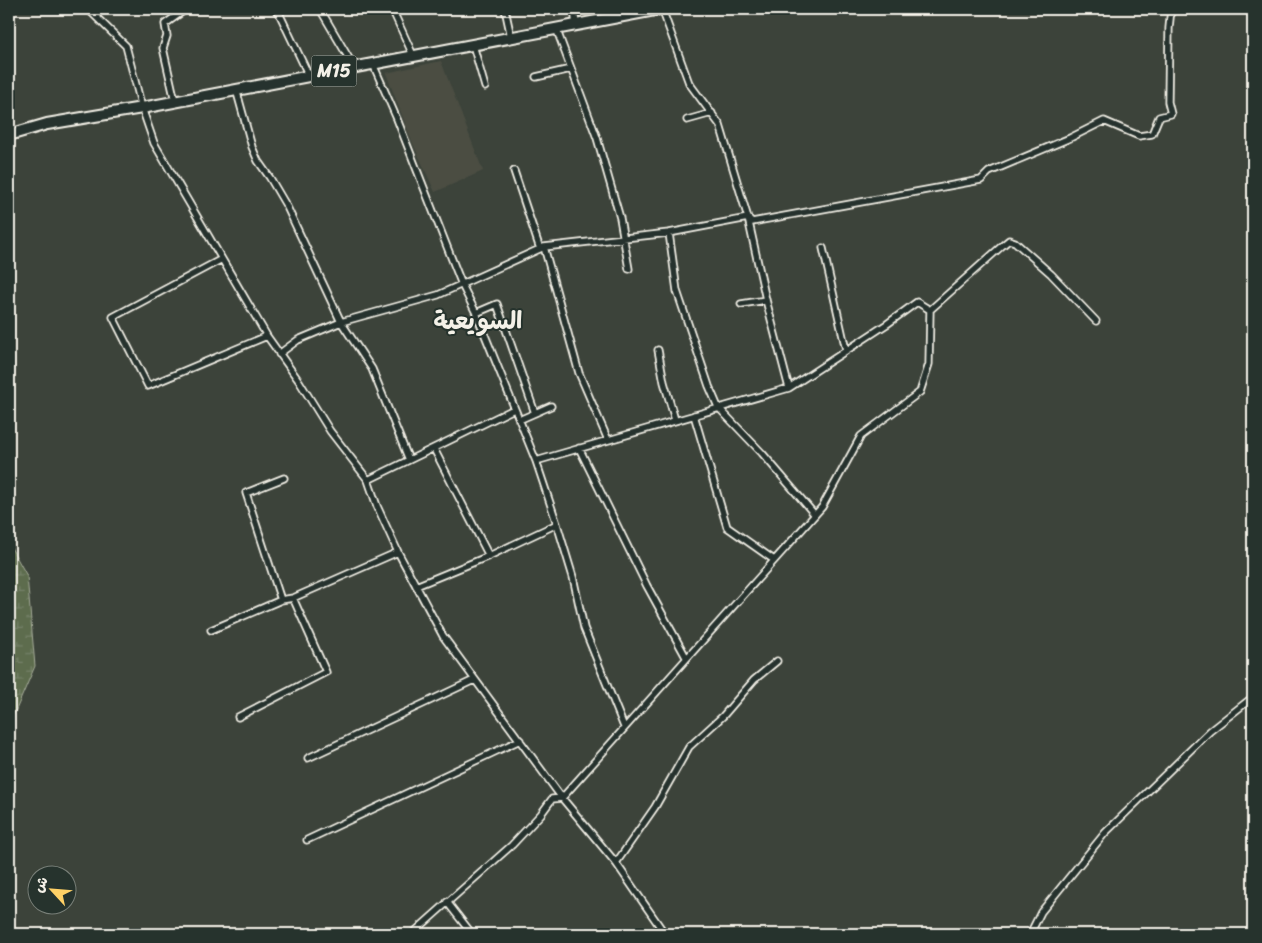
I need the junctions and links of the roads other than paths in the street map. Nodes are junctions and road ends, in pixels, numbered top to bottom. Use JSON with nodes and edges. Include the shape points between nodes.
{"nodes":[{"id":1,"x":88,"y":9,"type":"edge"},
{"id":2,"x":186,"y":9,"type":"edge"},
{"id":3,"x":275,"y":9,"type":"edge"},
{"id":4,"x":320,"y":9,"type":"edge"},
{"id":5,"x":392,"y":9,"type":"edge"},
{"id":6,"x":505,"y":9,"type":"edge"},
{"id":7,"x":574,"y":9,"type":"edge"},
{"id":8,"x":661,"y":9,"type":"edge"},
{"id":9,"x":1171,"y":9,"type":"edge"},
{"id":10,"x":633,"y":11,"type":"edge"},
{"id":11,"x":576,"y":25,"type":"junction"},
{"id":12,"x":556,"y":28,"type":"junction"},
{"id":13,"x":510,"y":37,"type":"junction"},
{"id":14,"x":472,"y":45,"type":"junction"},
{"id":15,"x":413,"y":55,"type":"junction"},
{"id":16,"x":373,"y":64,"type":"junction"},
{"id":17,"x":354,"y":67,"type":"junction"},
{"id":18,"x":571,"y":69,"type":"junction"},
{"id":19,"x":308,"y":76,"type":"junction"},
{"id":20,"x":536,"y":77,"type":"dead end"},
{"id":21,"x":485,"y":87,"type":"dead end"},
{"id":22,"x":236,"y":89,"type":"junction"},
{"id":23,"x":175,"y":101,"type":"junction"},
{"id":24,"x":142,"y":108,"type":"junction"},
{"id":25,"x":712,"y":113,"type":"junction"},
{"id":26,"x":687,"y":120,"type":"dead end"},
{"id":27,"x":9,"y":135,"type":"edge"},
{"id":28,"x":514,"y":171,"type":"dead end"},
{"id":29,"x":748,"y":218,"type":"junction"},
{"id":30,"x":670,"y":232,"type":"junction"},
{"id":31,"x":623,"y":238,"type":"junction"},
{"id":32,"x":542,"y":248,"type":"junction"},
{"id":33,"x":823,"y":248,"type":"dead end"},
{"id":34,"x":222,"y":259,"type":"junction"},
{"id":35,"x":629,"y":269,"type":"dead end"},
{"id":36,"x":462,"y":285,"type":"junction"},
{"id":37,"x":766,"y":300,"type":"junction"},
{"id":38,"x":741,"y":304,"type":"dead end"},
{"id":39,"x":930,"y":310,"type":"junction"},
{"id":40,"x":476,"y":313,"type":"junction"},
{"id":41,"x":1096,"y":321,"type":"dead end"},
{"id":42,"x":341,"y":322,"type":"junction"},
{"id":43,"x":267,"y":336,"type":"junction"},
{"id":44,"x":658,"y":350,"type":"dead end"},
{"id":45,"x":846,"y":350,"type":"junction"},
{"id":46,"x":279,"y":354,"type":"junction"},
{"id":47,"x":789,"y":388,"type":"junction"},
{"id":48,"x":552,"y":406,"type":"dead end"},
{"id":49,"x":718,"y":407,"type":"junction"},
{"id":50,"x":514,"y":409,"type":"junction"},
{"id":51,"x":535,"y":413,"type":"junction"},
{"id":52,"x":694,"y":414,"type":"junction"},
{"id":53,"x":519,"y":420,"type":"junction"},
{"id":54,"x":675,"y":420,"type":"junction"},
{"id":55,"x":608,"y":440,"type":"junction"},
{"id":56,"x":434,"y":448,"type":"junction"},
{"id":57,"x":579,"y":448,"type":"junction"},
{"id":58,"x":409,"y":460,"type":"junction"},
{"id":59,"x":536,"y":461,"type":"junction"},
{"id":60,"x":284,"y":478,"type":"dead end"},
{"id":61,"x":368,"y":480,"type":"junction"},
{"id":62,"x":815,"y":515,"type":"junction"},
{"id":63,"x":557,"y":524,"type":"junction"},
{"id":64,"x":398,"y":552,"type":"junction"},
{"id":65,"x":489,"y":556,"type":"junction"},
{"id":66,"x":774,"y":560,"type":"junction"},
{"id":67,"x":416,"y":586,"type":"junction"},
{"id":68,"x":293,"y":598,"type":"junction"},
{"id":69,"x":281,"y":600,"type":"junction"},
{"id":70,"x":210,"y":630,"type":"dead end"},
{"id":71,"x":686,"y":658,"type":"junction"},
{"id":72,"x":777,"y":661,"type":"dead end"},
{"id":73,"x":474,"y":680,"type":"junction"},
{"id":74,"x":1253,"y":697,"type":"edge"},
{"id":75,"x":238,"y":717,"type":"dead end"},
{"id":76,"x":624,"y":726,"type":"junction"},
{"id":77,"x":520,"y":740,"type":"junction"},
{"id":78,"x":308,"y":758,"type":"dead end"},
{"id":79,"x":562,"y":798,"type":"junction"},
{"id":80,"x":307,"y":840,"type":"dead end"},
{"id":81,"x":616,"y":862,"type":"junction"},
{"id":82,"x":447,"y":902,"type":"junction"},
{"id":83,"x":412,"y":934,"type":"edge"},
{"id":84,"x":472,"y":934,"type":"edge"},
{"id":85,"x":665,"y":934,"type":"edge"},
{"id":86,"x":1030,"y":934,"type":"edge"}],
"edges":[{"from":1,"to":24,"type":"street","via":[[126,46]]},
{"from":2,"to":23,"type":"street","via":[[165,24],[167,34],[163,48]]},
{"from":3,"to":19,"type":"street"},
{"from":4,"to":17,"type":"street"},
{"from":5,"to":15,"type":"street"},
{"from":6,"to":13,"type":"street"},
{"from":7,"to":11,"type":"street"},
{"from":8,"to":10,"type":"highway","number":"M15"},
{"from":8,"to":25,"type":"street","via":[[689,83]]},
{"from":9,"to":29,"type":"street","via":[[1168,102],[1171,114],[1159,117],[1152,134],[1139,136],[1104,121],[989,172],[981,180],[752,222]]},
{"from":10,"to":11,"type":"highway","number":"M15"},
{"from":11,"to":12,"type":"highway","number":"M15"},
{"from":12,"to":13,"type":"highway","number":"M15"},
{"from":12,"to":18,"type":"street"},
{"from":13,"to":14,"type":"highway","number":"M15"},
{"from":14,"to":15,"type":"highway","number":"M15"},
{"from":14,"to":21,"type":"street"},
{"from":15,"to":16,"type":"highway","number":"M15"},
{"from":16,"to":17,"type":"highway","number":"M15"},
{"from":16,"to":36,"type":"street"},
{"from":17,"to":19,"type":"highway","number":"M15"},
{"from":18,"to":20,"type":"street"},
{"from":18,"to":31,"type":"street","via":[[597,138]]},
{"from":19,"to":22,"type":"highway","number":"M15"},
{"from":22,"to":23,"type":"highway","number":"M15"},
{"from":22,"to":42,"type":"street","via":[[258,161],[287,207]]},
{"from":23,"to":24,"type":"highway","number":"M15"},
{"from":24,"to":27,"type":"highway","number":"M15","via":[[47,124]]},
{"from":24,"to":34,"type":"street","via":[[154,143]]},
{"from":25,"to":26,"type":"street"},
{"from":25,"to":29,"type":"street","via":[[720,125]]},
{"from":28,"to":32,"type":"street"},
{"from":29,"to":30,"type":"street"},
{"from":29,"to":37,"type":"street"},
{"from":30,"to":31,"type":"street"},
{"from":30,"to":49,"type":"street","via":[[677,291]]},
{"from":31,"to":32,"type":"street"},
{"from":31,"to":35,"type":"street"},
{"from":32,"to":36,"type":"street"},
{"from":32,"to":55,"type":"street","via":[[579,373]]},
{"from":33,"to":45,"type":"street"},
{"from":34,"to":43,"type":"street"},
{"from":34,"to":43,"type":"street","via":[[113,317],[148,386]]},
{"from":36,"to":40,"type":"street"},
{"from":36,"to":42,"type":"street","via":[[438,296]]},
{"from":37,"to":38,"type":"street"},
{"from":37,"to":47,"type":"street"},
{"from":39,"to":41,"type":"street","via":[[1009,240],[1051,274]]},
{"from":39,"to":45,"type":"street","via":[[917,302]]},
{"from":39,"to":62,"type":"street","via":[[929,364],[920,392],[861,436]]},
{"from":40,"to":50,"type":"street"},
{"from":40,"to":51,"type":"street","via":[[497,304]]},
{"from":42,"to":46,"type":"street","via":[[298,340]]},
{"from":42,"to":58,"type":"street","via":[[372,369]]},
{"from":43,"to":46,"type":"street"},
{"from":44,"to":54,"type":"street"},
{"from":45,"to":47,"type":"street"},
{"from":46,"to":61,"type":"street","via":[[330,431]]},
{"from":47,"to":49,"type":"street"},
{"from":48,"to":51,"type":"street"},
{"from":49,"to":52,"type":"street"},
{"from":49,"to":62,"type":"street"},
{"from":50,"to":53,"type":"street"},
{"from":50,"to":56,"type":"street"},
{"from":51,"to":53,"type":"street"},
{"from":52,"to":54,"type":"street"},
{"from":52,"to":66,"type":"street","via":[[727,527]]},
{"from":53,"to":59,"type":"street"},
{"from":54,"to":55,"type":"street"},
{"from":55,"to":57,"type":"street"},
{"from":56,"to":58,"type":"street"},
{"from":56,"to":65,"type":"street"},
{"from":57,"to":59,"type":"street"},
{"from":57,"to":71,"type":"street"},
{"from":58,"to":61,"type":"street"},
{"from":59,"to":63,"type":"street"},
{"from":60,"to":69,"type":"street","via":[[246,493]]},
{"from":61,"to":64,"type":"street"},
{"from":62,"to":66,"type":"street"},
{"from":63,"to":65,"type":"street"},
{"from":63,"to":76,"type":"street","via":[[584,628]]},
{"from":64,"to":67,"type":"street"},
{"from":64,"to":68,"type":"street"},
{"from":65,"to":67,"type":"street"},
{"from":66,"to":71,"type":"street"},
{"from":67,"to":73,"type":"street","via":[[443,636]]},
{"from":68,"to":69,"type":"street"},
{"from":68,"to":75,"type":"street","via":[[326,672]]},
{"from":69,"to":70,"type":"street"},
{"from":71,"to":76,"type":"street"},
{"from":72,"to":81,"type":"street","via":[[689,747],[655,808]]},
{"from":73,"to":77,"type":"street"},
{"from":73,"to":78,"type":"street"},
{"from":74,"to":86,"type":"street","via":[[1210,731],[1104,833],[1041,912]]},
{"from":76,"to":79,"type":"street"},
{"from":77,"to":79,"type":"street"},
{"from":77,"to":80,"type":"street"},
{"from":79,"to":81,"type":"street"},
{"from":79,"to":82,"type":"street","via":[[552,799],[512,845]]},
{"from":81,"to":85,"type":"street"},
{"from":82,"to":83,"type":"street"},
{"from":82,"to":84,"type":"street"}]}
